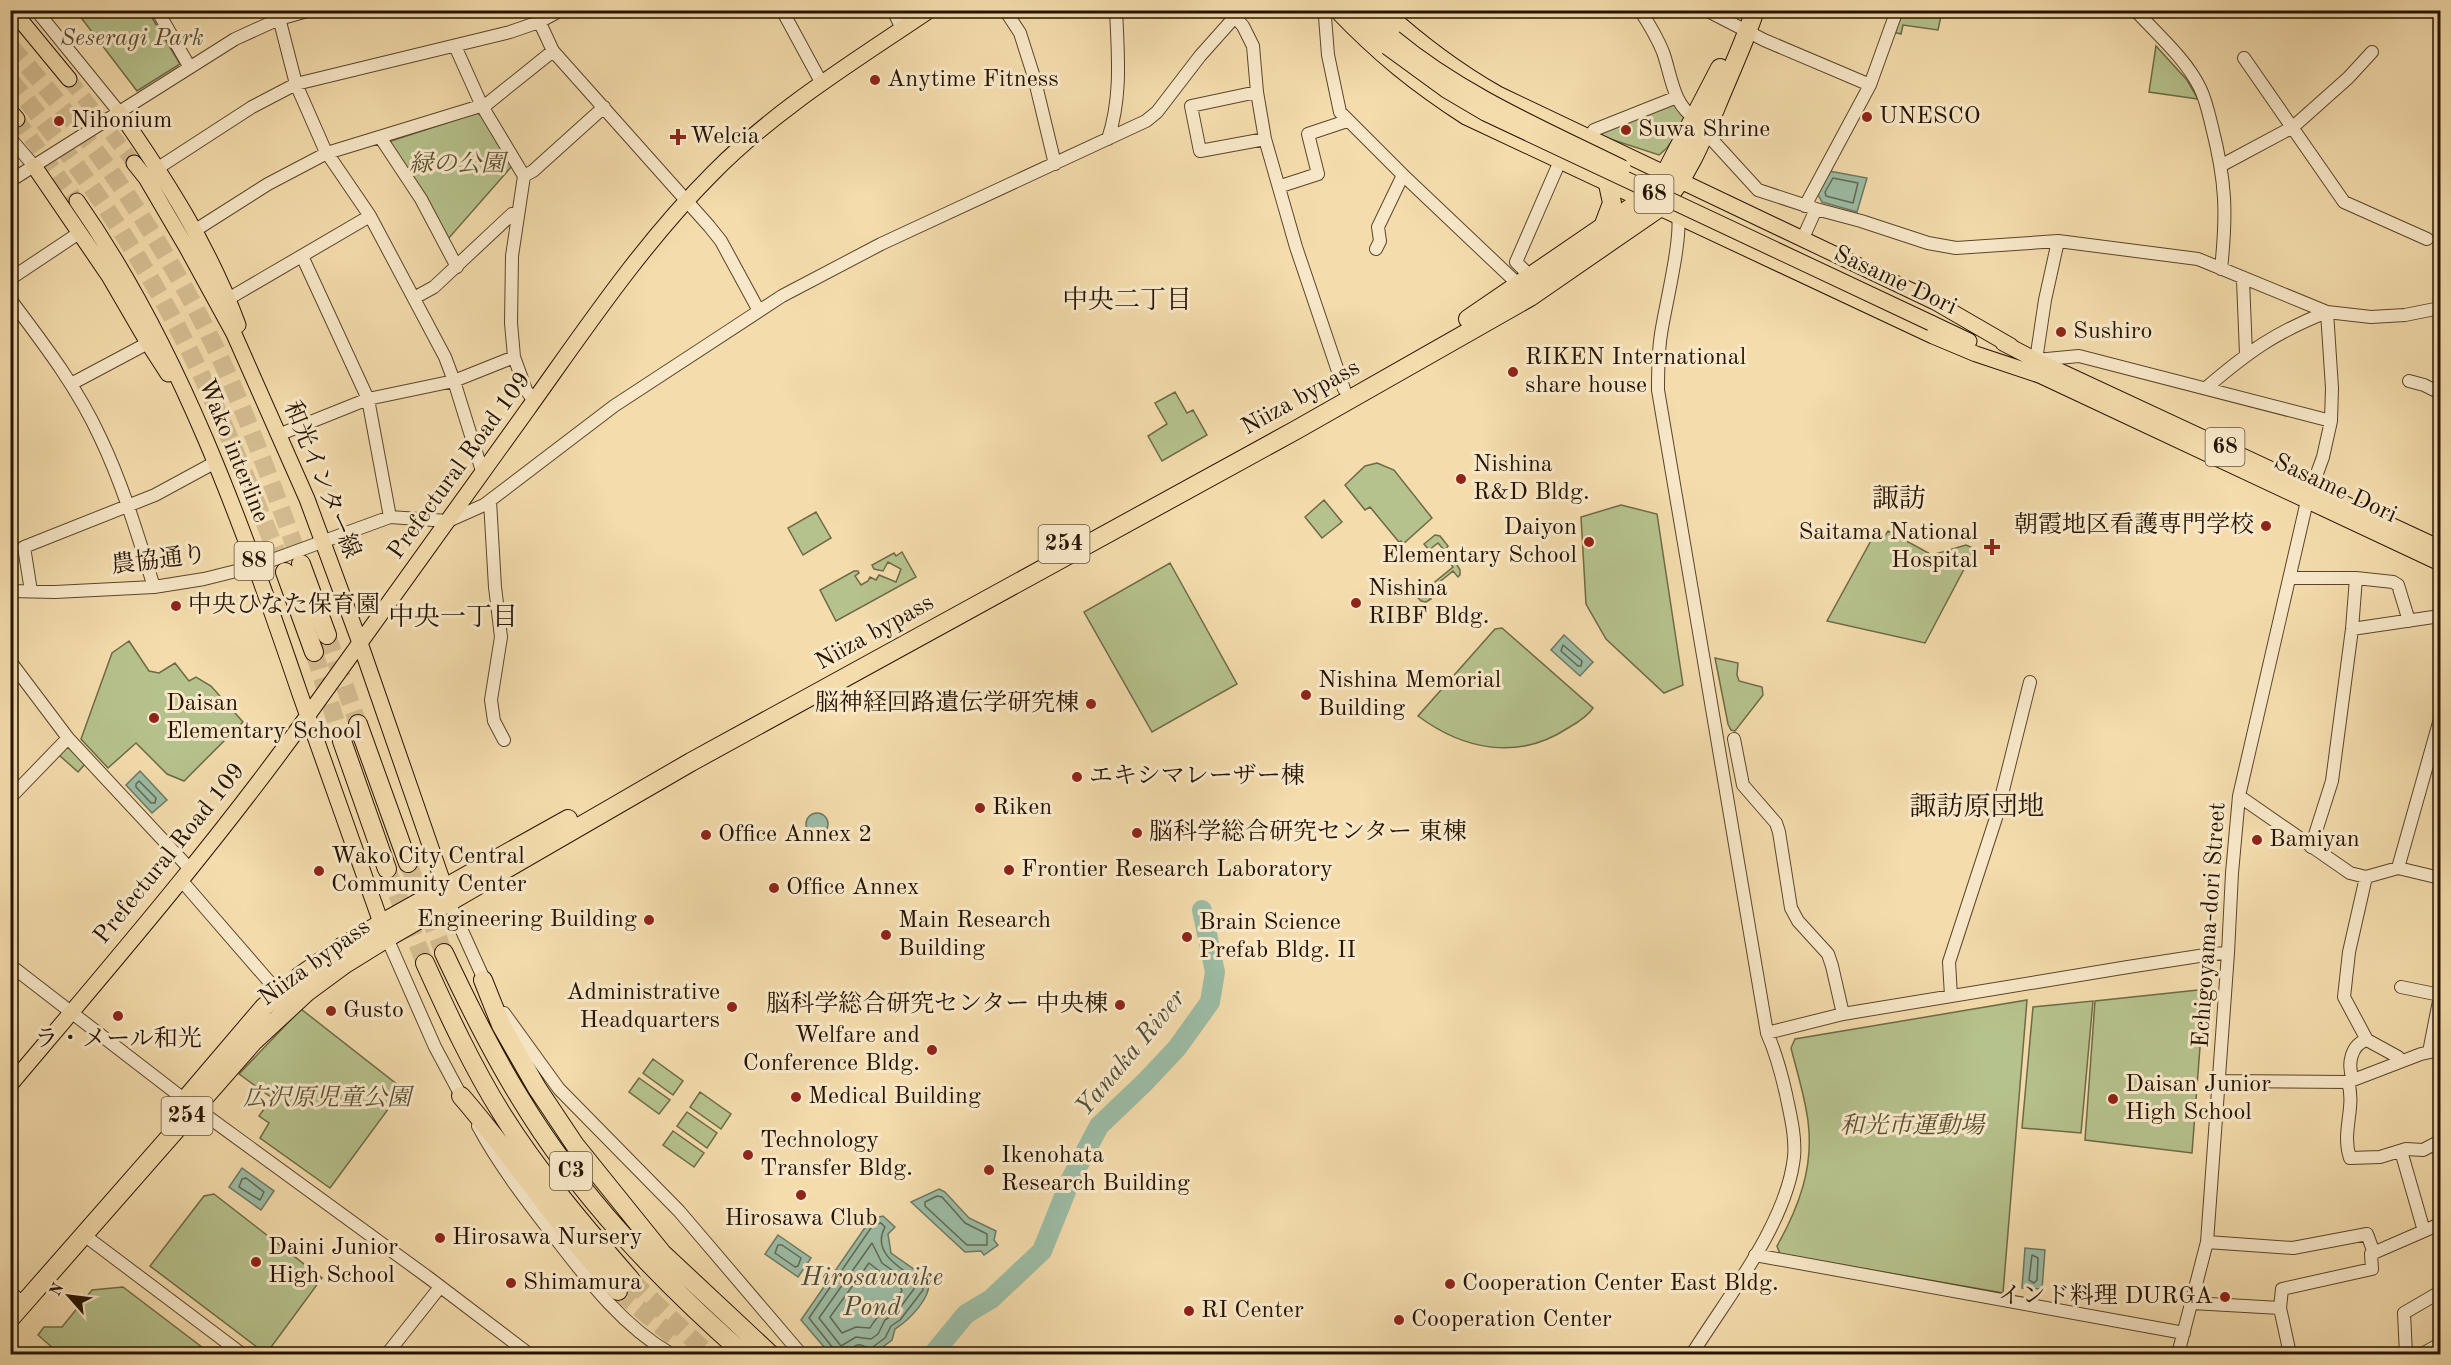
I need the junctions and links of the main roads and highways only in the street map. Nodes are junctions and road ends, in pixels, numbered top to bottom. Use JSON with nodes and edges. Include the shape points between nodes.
{"nodes":[{"id":1,"x":930,"y":10,"type":"edge"},
{"id":2,"x":1336,"y":10,"type":"edge"},
{"id":3,"x":1349,"y":10,"type":"edge"},
{"id":4,"x":1366,"y":10,"type":"edge"},
{"id":5,"x":1384,"y":10,"type":"edge"},
{"id":6,"x":1755,"y":10,"type":"edge"},
{"id":7,"x":18,"y":17,"type":"edge"},
{"id":8,"x":1743,"y":23,"type":"edge"},
{"id":9,"x":1390,"y":43,"type":"junction"},
{"id":10,"x":69,"y":80,"type":"tunnel mouth"},
{"id":11,"x":119,"y":112,"type":"road end"},
{"id":12,"x":134,"y":163,"type":"tunnel mouth"},
{"id":13,"x":34,"y":166,"type":"road end"},
{"id":14,"x":1673,"y":183,"type":"junction"},
{"id":15,"x":1608,"y":184,"type":"junction"},
{"id":16,"x":1642,"y":200,"type":"junction"},
{"id":17,"x":77,"y":201,"type":"tunnel mouth"},
{"id":18,"x":1729,"y":204,"type":"junction"},
{"id":19,"x":1659,"y":208,"type":"junction"},
{"id":20,"x":1603,"y":227,"type":"junction"},
{"id":21,"x":1716,"y":234,"type":"junction"},
{"id":22,"x":1931,"y":317,"type":"junction"},
{"id":23,"x":2011,"y":346,"type":"junction"},
{"id":24,"x":2042,"y":376,"type":"junction"},
{"id":25,"x":255,"y":379,"type":"junction"},
{"id":26,"x":192,"y":408,"type":"junction"},
{"id":27,"x":2310,"y":494,"type":"junction"},
{"id":28,"x":2440,"y":548,"type":"edge"},
{"id":29,"x":2440,"y":564,"type":"edge"},
{"id":30,"x":327,"y":635,"type":"tunnel mouth"},
{"id":31,"x":360,"y":643,"type":"junction"},
{"id":32,"x":314,"y":652,"type":"tunnel mouth"},
{"id":33,"x":308,"y":716,"type":"junction"},
{"id":34,"x":358,"y":724,"type":"tunnel mouth"},
{"id":35,"x":342,"y":741,"type":"tunnel mouth"},
{"id":36,"x":408,"y":863,"type":"tunnel mouth"},
{"id":37,"x":387,"y":869,"type":"tunnel mouth"},
{"id":38,"x":447,"y":895,"type":"junction"},
{"id":39,"x":384,"y":931,"type":"junction"},
{"id":40,"x":444,"y":953,"type":"tunnel mouth"},
{"id":41,"x":425,"y":963,"type":"tunnel mouth"},
{"id":42,"x":483,"y":980,"type":"road end"},
{"id":43,"x":10,"y":1085,"type":"edge"},
{"id":44,"x":461,"y":1096,"type":"road end"},
{"id":45,"x":190,"y":1104,"type":"junction"},
{"id":46,"x":12,"y":1298,"type":"edge"},
{"id":47,"x":10,"y":1319,"type":"edge"},
{"id":48,"x":744,"y":1354,"type":"edge"},
{"id":49,"x":770,"y":1354,"type":"edge"}],
"edges":[{"from":1,"to":31,"type":"main road","name":"Prefectural Road 109","via":[[821,82],[751,137],[659,231]]},
{"from":2,"to":15,"type":"main road","via":[[1367,44],[1417,85],[1466,117]]},
{"from":3,"to":9,"type":"main road","name":"Sasame Dori","number":"68"},
{"from":4,"to":9,"type":"main road","name":"Sasame Dori","number":"68"},
{"from":5,"to":14,"type":"main road","via":[[1464,75]]},
{"from":6,"to":8,"type":"highway","name":"Niiza bypass","number":"254"},
{"from":7,"to":10,"type":"main road"},
{"from":8,"to":14,"type":"highway","name":"Niiza bypass","number":"254"},
{"from":9,"to":22,"type":"main road","name":"Sasame Dori","number":"68","bridge":true,"via":[[1474,94]]},
{"from":11,"to":25,"type":"main road","via":[[158,168],[194,231],[228,298]]},
{"from":12,"to":25,"type":"main road","name":"和光インター線","via":[[188,248]]},
{"from":13,"to":26,"type":"main road","number":"88"},
{"from":14,"to":16,"type":"highway","name":"Niiza bypass","number":"254"},
{"from":14,"to":18,"type":"main road"},
{"from":14,"to":19,"type":"highway","name":"Niiza bypass","number":"254"},
{"from":15,"to":16,"type":"main road"},
{"from":15,"to":20,"type":"highway","via":[[1612,203]]},
{"from":16,"to":19,"type":"main road"},
{"from":16,"to":20,"type":"highway","name":"Niiza bypass","number":"254"},
{"from":17,"to":26,"type":"main road","name":"Wako interline","number":"88","via":[[141,305]]},
{"from":18,"to":21,"type":"main road","via":[[1716,207],[1711,215],[1708,222]]},
{"from":18,"to":23,"type":"main road","via":[[1935,302]]},
{"from":19,"to":21,"type":"main road"},
{"from":19,"to":38,"type":"highway","name":"Niiza bypass","number":"254","via":[[1530,297],[1414,363]]},
{"from":20,"to":38,"type":"highway","name":"Niiza bypass","number":"254","via":[[1465,321]]},
{"from":21,"to":24,"type":"main road","via":[[1933,336]]},
{"from":22,"to":23,"type":"main road","name":"Sasame Dori","number":"68"},
{"from":22,"to":24,"type":"main road","name":"Sasame Dori","number":"68"},
{"from":23,"to":27,"type":"main road","name":"Sasame Dori","number":"68"},
{"from":24,"to":27,"type":"main road","name":"Sasame Dori","number":"68"},
{"from":25,"to":31,"type":"main road","name":"和光インター線","via":[[324,540]]},
{"from":26,"to":33,"type":"main road","name":"Wako interline","number":"88","via":[[256,566]]},
{"from":27,"to":28,"type":"main road","name":"Sasame Dori","number":"68"},
{"from":27,"to":29,"type":"main road","name":"Sasame Dori","number":"68"},
{"from":30,"to":32,"type":"highway","via":[[293,568]]},
{"from":31,"to":33,"type":"main road","name":"Prefectural Road 109"},
{"from":31,"to":38,"type":"main road","name":"和光インター線"},
{"from":33,"to":39,"type":"main road","name":"Wako interline","number":"88"},
{"from":33,"to":43,"type":"main road","name":"Prefectural Road 109","via":[[186,875]]},
{"from":34,"to":36,"type":"highway"},
{"from":35,"to":37,"type":"highway"},
{"from":38,"to":39,"type":"highway","name":"Niiza bypass","number":"254"},
{"from":39,"to":45,"type":"highway","name":"Niiza bypass","number":"254","via":[[290,1006]]},
{"from":39,"to":45,"type":"highway","name":"Niiza bypass","number":"254","via":[[343,946],[279,993],[246,1027]]},
{"from":40,"to":48,"type":"highway","number":"C3","via":[[489,1045],[561,1159],[659,1275]]},
{"from":41,"to":44,"type":"highway","number":"C3","via":[[502,1114],[625,1285],[564,1229]]},
{"from":42,"to":49,"type":"highway","via":[[501,1024],[575,1145],[662,1253]]},
{"from":45,"to":46,"type":"highway","name":"Niiza bypass","number":"254"},
{"from":45,"to":47,"type":"highway","name":"Niiza bypass","number":"254"}]}
